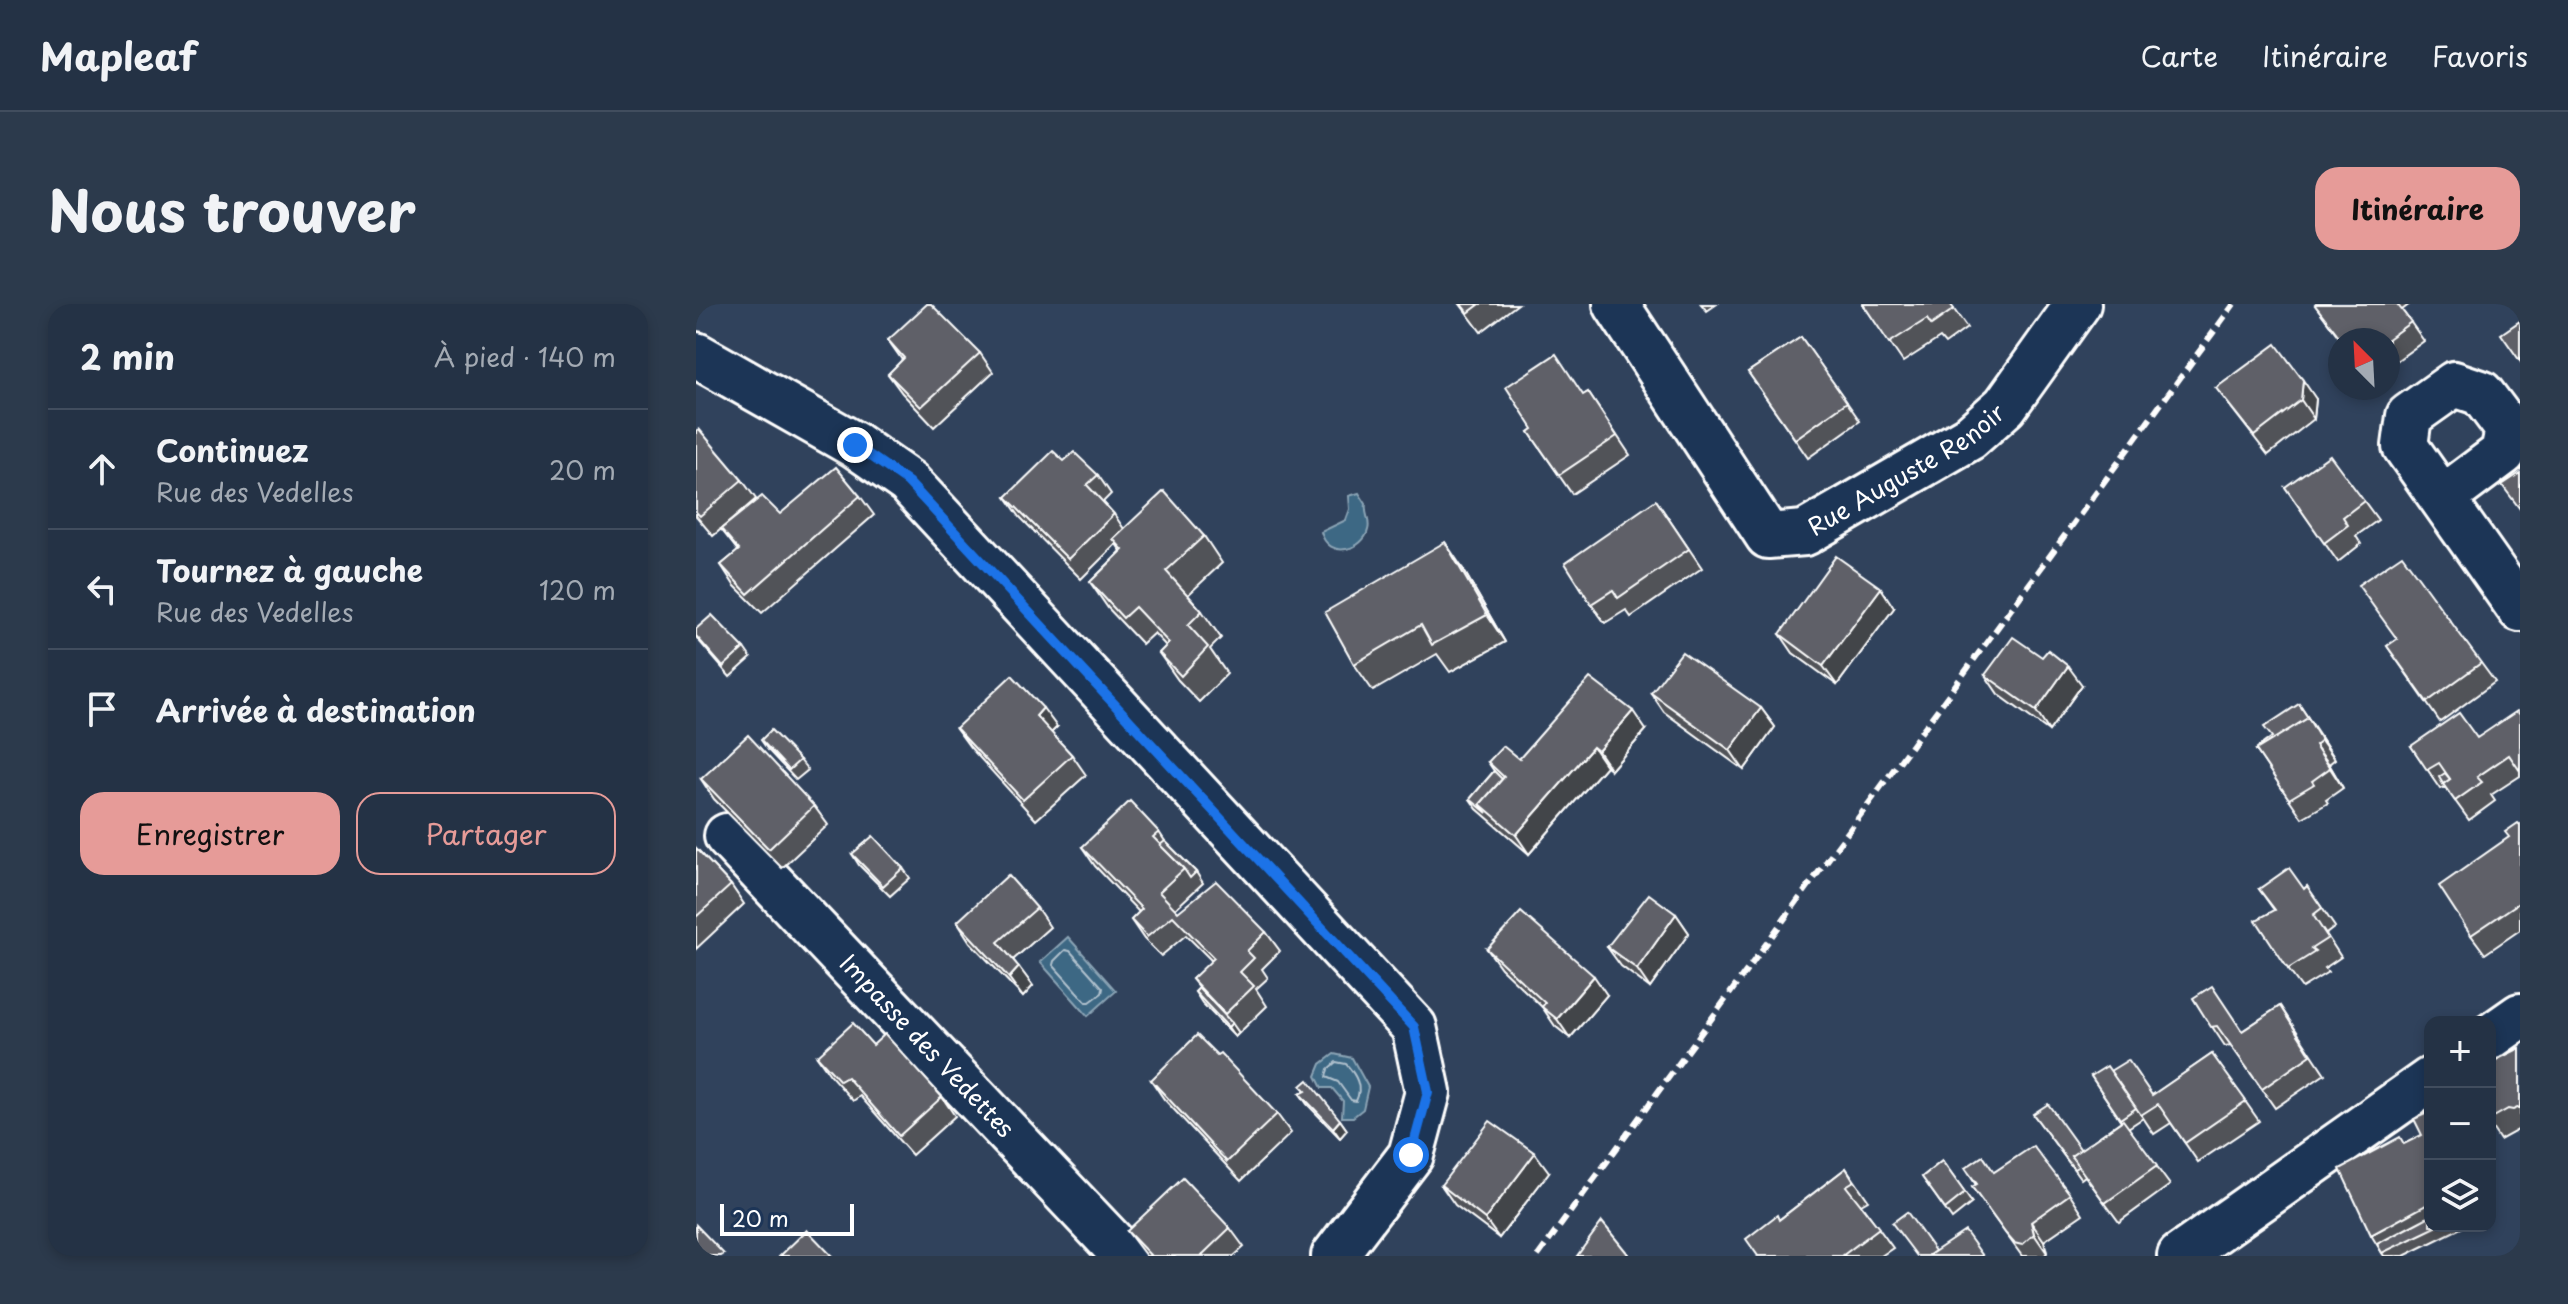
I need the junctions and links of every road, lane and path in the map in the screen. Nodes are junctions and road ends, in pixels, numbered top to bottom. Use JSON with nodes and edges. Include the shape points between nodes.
{"nodes":[{"id":1,"x":1616,"y":304,"type":"edge"},
{"id":2,"x":2078,"y":304,"type":"edge"},
{"id":3,"x":696,"y":355,"type":"edge"},
{"id":4,"x":2443,"y":498,"type":"dead end"},
{"id":5,"x":2520,"y":609,"type":"edge"},
{"id":6,"x":727,"y":836,"type":"dead end"},
{"id":7,"x":2520,"y":1016,"type":"edge"},
{"id":8,"x":2496,"y":1033,"type":"edge"},
{"id":9,"x":2424,"y":1084,"type":"edge"},
{"id":10,"x":1125,"y":1256,"type":"edge"},
{"id":11,"x":1334,"y":1256,"type":"edge"},
{"id":12,"x":2180,"y":1256,"type":"edge"}],
"edges":[{"from":1,"to":2,"type":"street","name":"Rue Auguste Renoir","via":[[1768,536],[1805,533],[1969,438],[2005,406]]},
{"from":3,"to":11,"type":"street","via":[[855,445],[908,482],[1414,1027],[1428,1092],[1411,1155]]},
{"from":4,"to":5,"type":"street"},
{"from":6,"to":10,"type":"street","name":"Impasse des Vedettes"},
{"from":7,"to":8,"type":"street"},
{"from":9,"to":12,"type":"street"}]}
